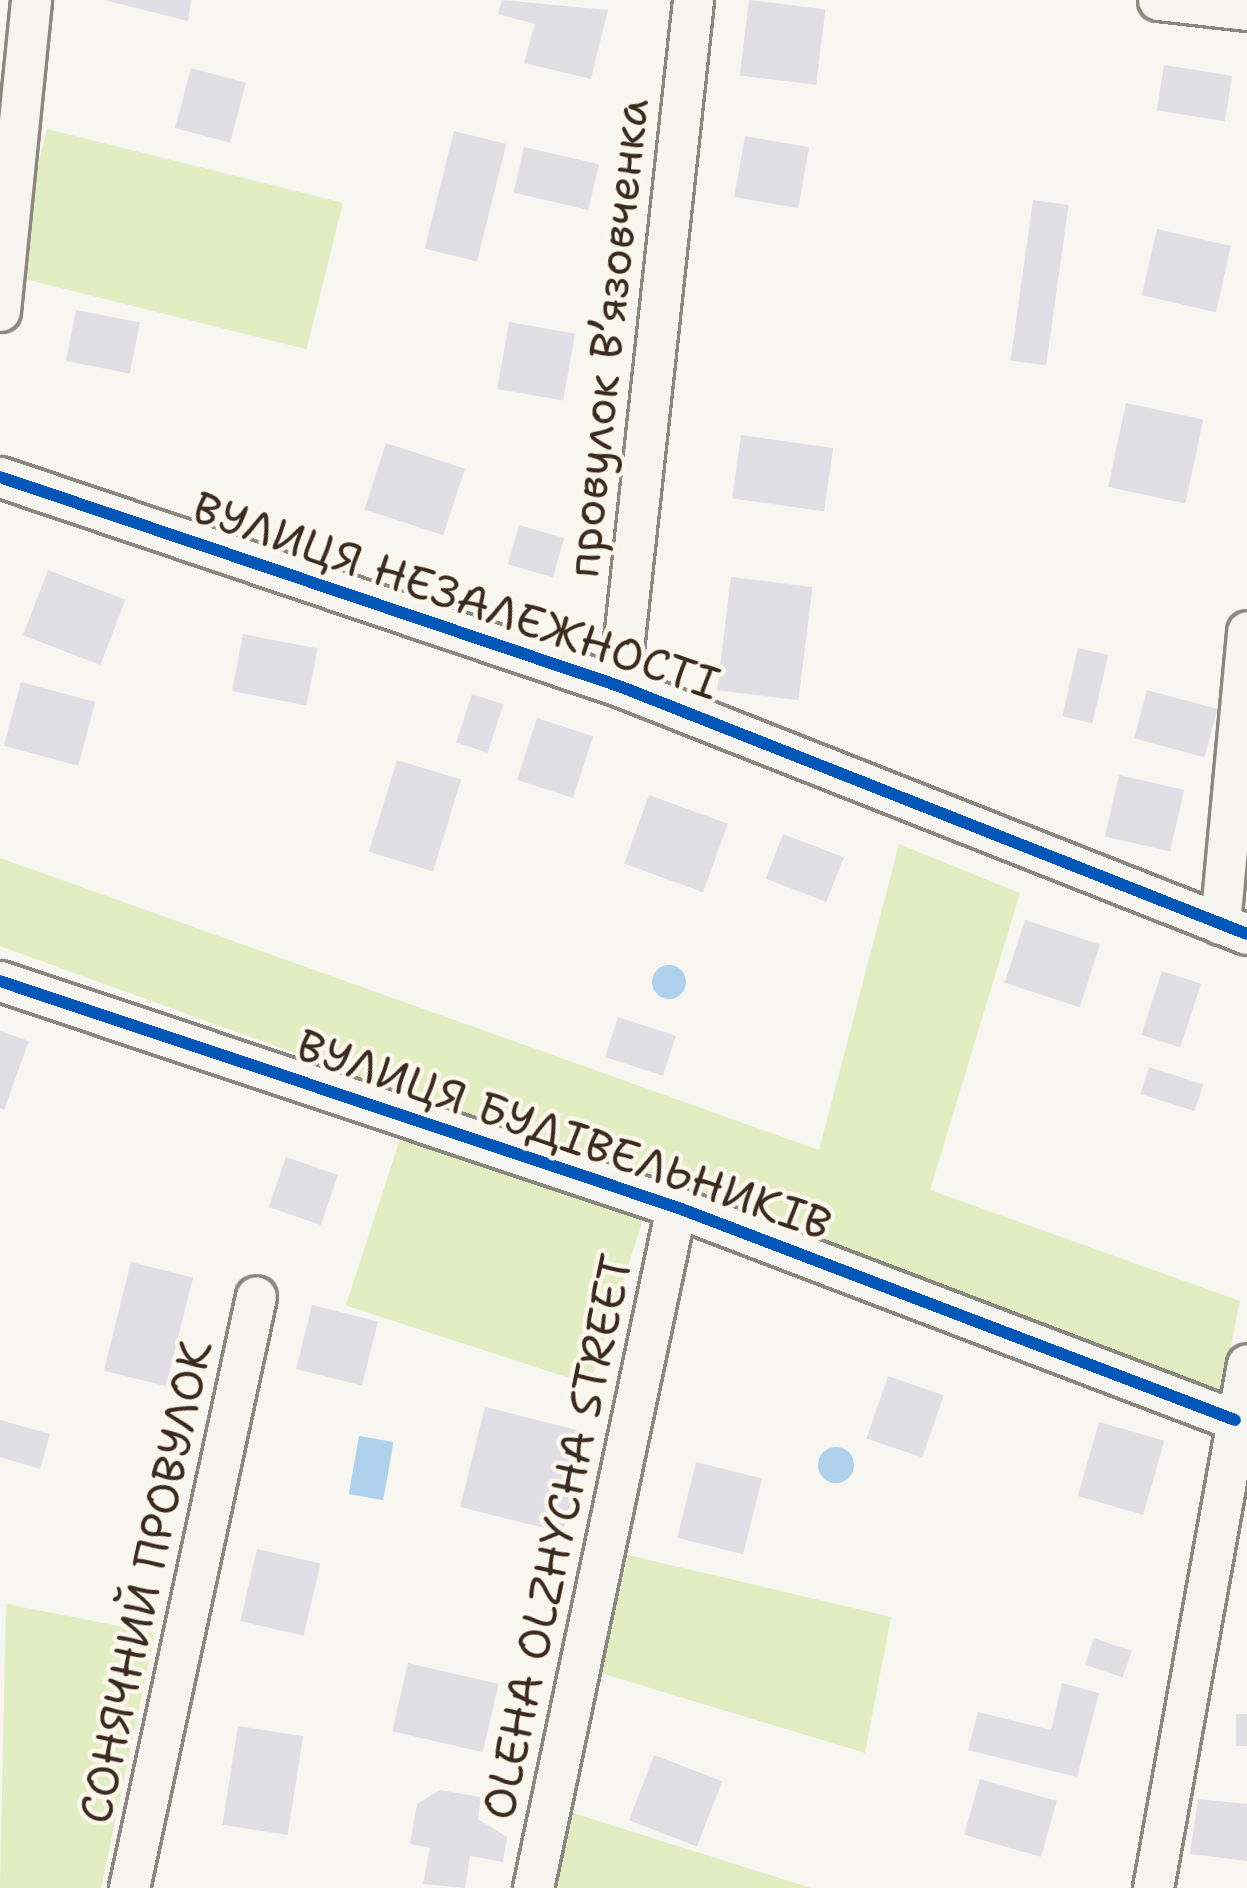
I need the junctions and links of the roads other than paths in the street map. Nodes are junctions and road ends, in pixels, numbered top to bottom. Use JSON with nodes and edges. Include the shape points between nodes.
{"nodes":[{"id":1,"x":31,"y":0,"type":"edge"},
{"id":2,"x":693,"y":0,"type":"edge"},
{"id":3,"x":1158,"y":0,"type":"edge"},
{"id":4,"x":1247,"y":10,"type":"edge"},
{"id":5,"x":0,"y":311,"type":"edge"},
{"id":6,"x":0,"y":477,"type":"edge"},
{"id":7,"x":1247,"y":631,"type":"edge"},
{"id":8,"x":619,"y":686,"type":"junction"},
{"id":9,"x":1233,"y":929,"type":"edge"},
{"id":10,"x":0,"y":981,"type":"edge"},
{"id":11,"x":676,"y":1207,"type":"junction"},
{"id":12,"x":256,"y":1296,"type":"dead end"},
{"id":13,"x":1247,"y":1364,"type":"edge"},
{"id":14,"x":1235,"y":1420,"type":"junction"},
{"id":15,"x":129,"y":1888,"type":"edge"},
{"id":16,"x":533,"y":1888,"type":"edge"},
{"id":17,"x":1153,"y":1888,"type":"edge"}],
"edges":[{"from":1,"to":5,"type":"street"},
{"from":2,"to":8,"type":"street","name":"провулок Вʼязовченка"},
{"from":3,"to":4,"type":"street"},
{"from":6,"to":8,"type":"street","name":"ВУЛИЦЯ НЕЗАЛЕЖНОСТІ"},
{"from":7,"to":9,"type":"street"},
{"from":8,"to":9,"type":"street","name":"ВУЛИЦЯ НЕЗАЛЕЖНОСТІ"},
{"from":10,"to":11,"type":"street","name":"ВУЛИЦЯ БУДІВЕЛЬНИКІВ"},
{"from":11,"to":14,"type":"street","name":"ВУЛИЦЯ БУДІВЕЛЬНИКІВ"},
{"from":11,"to":16,"type":"street","name":"OLEHA OLZHYCHA STREET"},
{"from":12,"to":15,"type":"street","name":"СОНЯЧНИЙ ПРОВУЛОК"},
{"from":13,"to":14,"type":"street"},
{"from":14,"to":17,"type":"street"}]}
